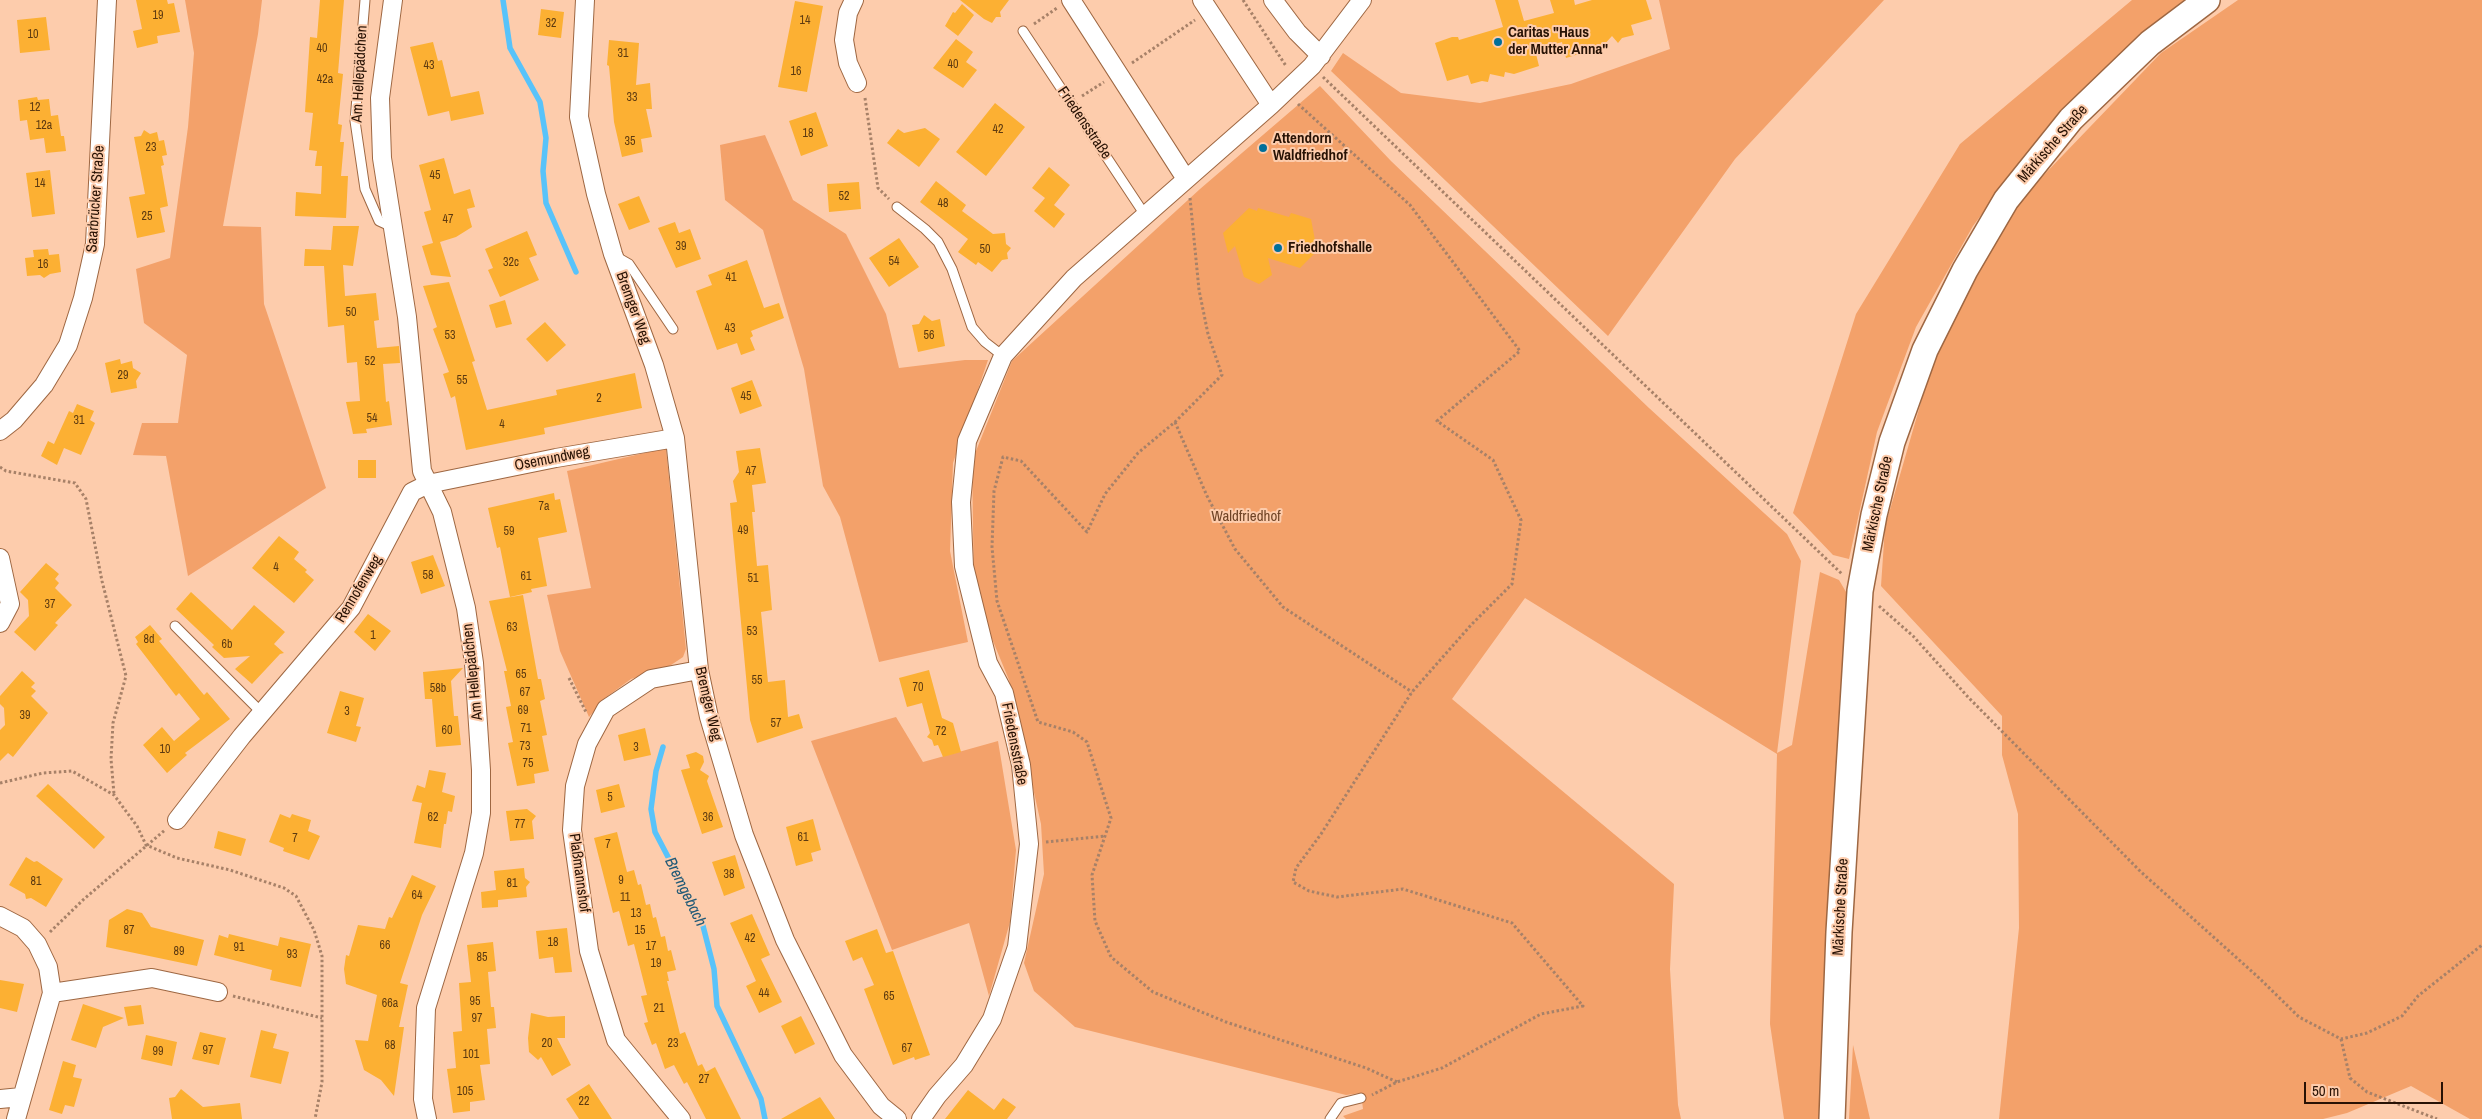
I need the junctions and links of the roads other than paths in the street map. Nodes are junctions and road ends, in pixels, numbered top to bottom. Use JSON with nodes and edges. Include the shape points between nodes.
{"nodes":[{"id":1,"x":107,"y":0,"type":"edge"},
{"id":2,"x":365,"y":0,"type":"edge"},
{"id":3,"x":393,"y":0,"type":"edge"},
{"id":4,"x":585,"y":0,"type":"edge"},
{"id":5,"x":854,"y":0,"type":"edge"},
{"id":6,"x":1273,"y":0,"type":"edge"},
{"id":7,"x":1362,"y":0,"type":"edge"},
{"id":8,"x":2207,"y":0,"type":"edge"},
{"id":9,"x":1066,"y":3,"type":"edge"},
{"id":10,"x":1205,"y":6,"type":"edge"},
{"id":11,"x":1023,"y":31,"type":"road end"},
{"id":12,"x":1317,"y":61,"type":"junction"},
{"id":13,"x":861,"y":88,"type":"road end"},
{"id":14,"x":1271,"y":105,"type":"junction"},
{"id":15,"x":1186,"y":179,"type":"junction"},
{"id":16,"x":896,"y":207,"type":"road end"},
{"id":17,"x":1145,"y":215,"type":"junction"},
{"id":18,"x":392,"y":227,"type":"junction"},
{"id":19,"x":613,"y":254,"type":"junction"},
{"id":20,"x":673,"y":329,"type":"dead end"},
{"id":21,"x":1003,"y":356,"type":"junction"},
{"id":22,"x":0,"y":431,"type":"edge"},
{"id":23,"x":675,"y":438,"type":"junction"},
{"id":24,"x":428,"y":484,"type":"junction"},
{"id":25,"x":0,"y":558,"type":"edge"},
{"id":26,"x":0,"y":623,"type":"edge"},
{"id":27,"x":175,"y":626,"type":"dead end"},
{"id":28,"x":699,"y":670,"type":"junction"},
{"id":29,"x":262,"y":713,"type":"junction"},
{"id":30,"x":177,"y":820,"type":"road end"},
{"id":31,"x":0,"y":916,"type":"edge"},
{"id":32,"x":218,"y":992,"type":"road end"},
{"id":33,"x":52,"y":994,"type":"junction"},
{"id":34,"x":20,"y":1097,"type":"junction"},
{"id":35,"x":1361,"y":1098,"type":"road end"},
{"id":36,"x":0,"y":1099,"type":"edge"},
{"id":37,"x":16,"y":1119,"type":"edge"},
{"id":38,"x":427,"y":1119,"type":"edge"},
{"id":39,"x":681,"y":1119,"type":"edge"},
{"id":40,"x":898,"y":1119,"type":"edge"},
{"id":41,"x":921,"y":1119,"type":"edge"},
{"id":42,"x":1330,"y":1119,"type":"edge"},
{"id":43,"x":1832,"y":1119,"type":"edge"}],
"edges":[{"from":1,"to":22,"type":"street","name":"Saarbrücker Straße","via":[[95,244],[83,298],[68,344],[44,385],[14,420]]},
{"from":2,"to":18,"type":"lane","name":"Am Hellepädchen","via":[[355,120],[365,189],[378,221]]},
{"from":3,"to":18,"type":"street","name":"Am Hellepädchen","via":[[380,98],[382,158]]},
{"from":4,"to":19,"type":"street","name":"Bremger Weg","via":[[579,117]]},
{"from":5,"to":13,"type":"street","via":[[848,13],[844,40],[848,63]]},
{"from":6,"to":12,"type":"street"},
{"from":7,"to":12,"type":"street","name":"Friedensstraße"},
{"from":8,"to":43,"type":"main road","name":"Märkische Straße","via":[[2150,43],[2071,119],[2001,208],[1965,270],[1922,359],[1892,442],[1860,591],[1839,932]]},
{"from":9,"to":15,"type":"street","via":[[1118,72]]},
{"from":10,"to":14,"type":"street"},
{"from":11,"to":17,"type":"lane","name":"Friedensstraße"},
{"from":12,"to":14,"type":"street","name":"Friedensstraße"},
{"from":14,"to":15,"type":"street","name":"Friedensstraße"},
{"from":15,"to":17,"type":"street","name":"Friedensstraße"},
{"from":16,"to":21,"type":"lane","via":[[938,242],[952,269],[972,328]]},
{"from":17,"to":21,"type":"street","name":"Friedensstraße","via":[[1074,278]]},
{"from":18,"to":24,"type":"street","name":"Am Hellepädchen","via":[[408,317],[422,471]]},
{"from":19,"to":20,"type":"lane","name":"Bremger Weg","via":[[629,264]]},
{"from":19,"to":23,"type":"street","name":"Bremger Weg","via":[[654,365]]},
{"from":21,"to":41,"type":"street","name":"Friedensstraße","via":[[967,441],[961,502],[964,566],[988,663],[1004,693],[1021,765],[1029,844],[1017,946],[992,1019],[964,1065]]},
{"from":23,"to":24,"type":"street","name":"Osemundweg"},
{"from":23,"to":28,"type":"street","name":"Bremger Weg"},
{"from":24,"to":29,"type":"street","name":"Rennofenweg","via":[[412,492],[351,608]]},
{"from":24,"to":38,"type":"street","name":"Am Hellepädchen","via":[[442,512],[466,608],[474,663],[481,813],[474,853],[426,1008],[423,1099]]},
{"from":25,"to":26,"type":"street","via":[[10,604]]},
{"from":27,"to":29,"type":"lane"},
{"from":28,"to":39,"type":"street","name":"Plaßmannshof","via":[[651,679],[606,709],[587,744],[575,786],[572,830],[589,951],[616,1040]]},
{"from":28,"to":40,"type":"street","name":"Bremger Weg","via":[[709,717],[744,835],[785,940],[842,1055],[881,1106]]},
{"from":29,"to":30,"type":"street","name":"Rennofenweg"},
{"from":31,"to":33,"type":"street","via":[[22,928],[37,944],[48,966]]},
{"from":32,"to":33,"type":"street","via":[[152,978]]},
{"from":33,"to":34,"type":"street","via":[[38,1048]]},
{"from":34,"to":36,"type":"street"},
{"from":34,"to":37,"type":"street"},
{"from":35,"to":42,"type":"lane","via":[[1341,1103]]}]}
